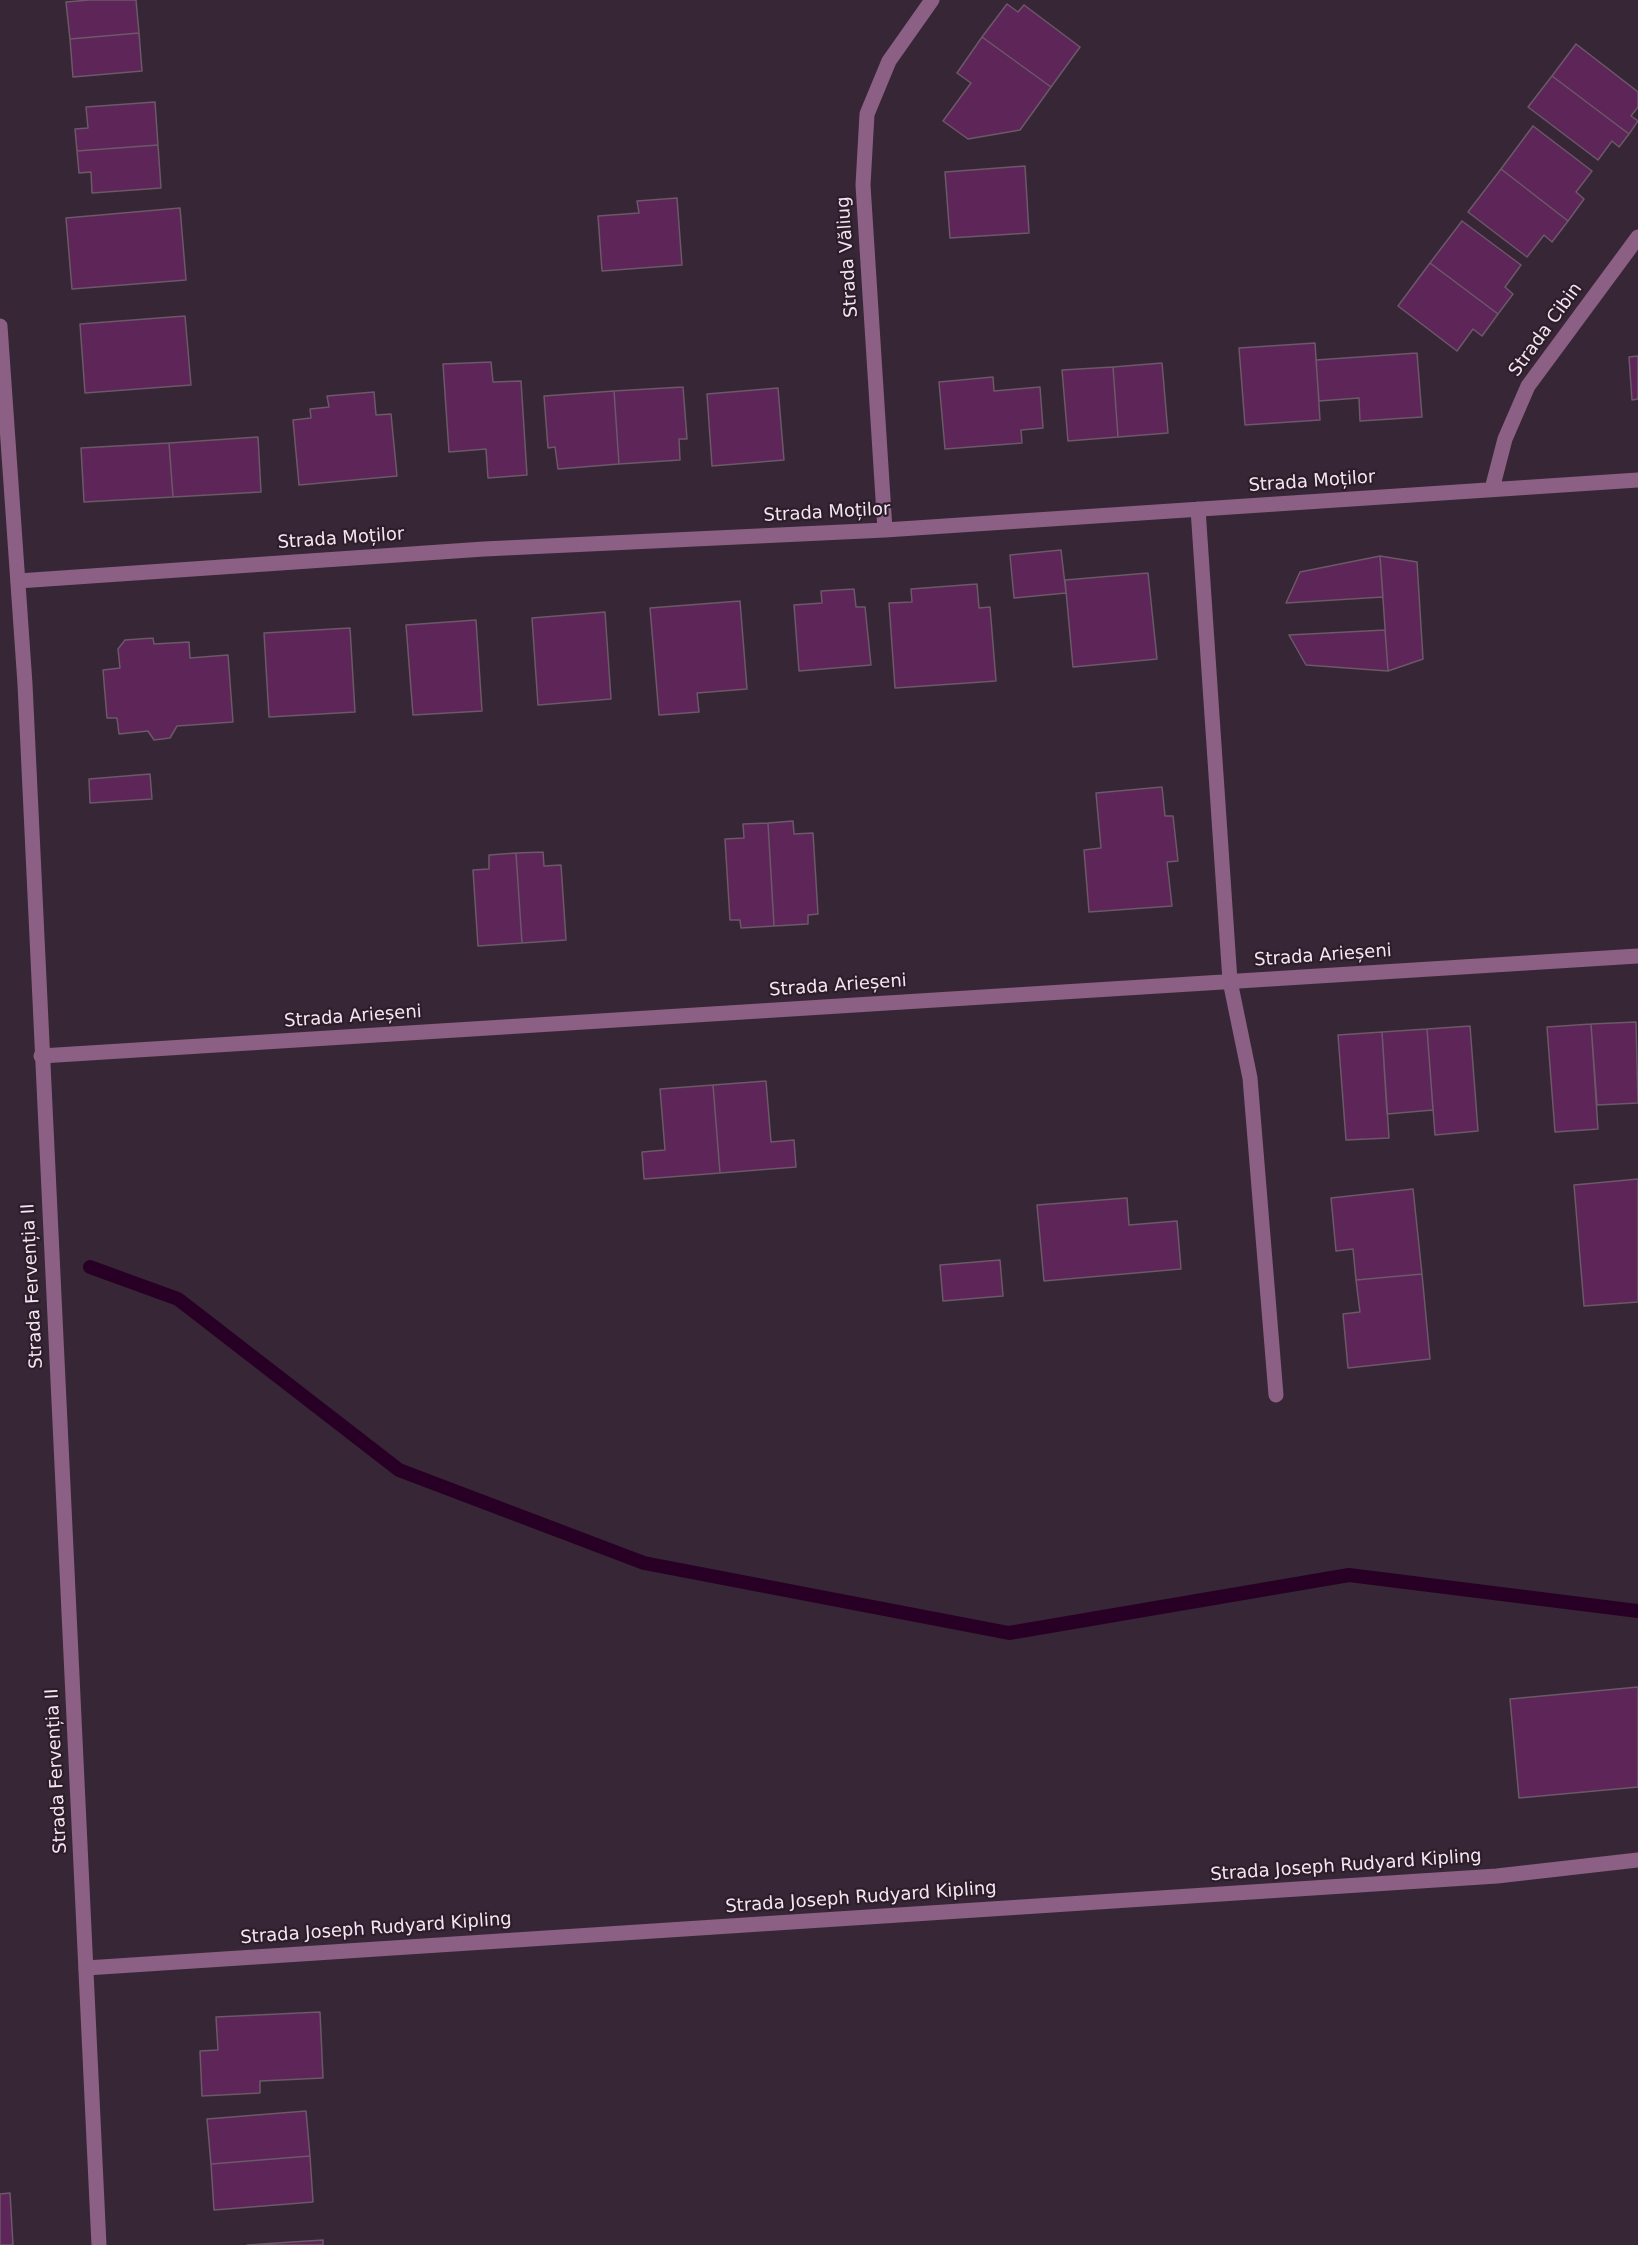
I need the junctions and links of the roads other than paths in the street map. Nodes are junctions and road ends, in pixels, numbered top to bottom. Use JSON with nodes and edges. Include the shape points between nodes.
{"nodes":[{"id":1,"x":932,"y":0,"type":"edge"},
{"id":2,"x":1638,"y":237,"type":"edge"},
{"id":3,"x":0,"y":326,"type":"edge"},
{"id":4,"x":1638,"y":480,"type":"edge"},
{"id":5,"x":1492,"y":489,"type":"junction"},
{"id":6,"x":1198,"y":509,"type":"junction"},
{"id":7,"x":885,"y":530,"type":"junction"},
{"id":8,"x":18,"y":581,"type":"junction"},
{"id":9,"x":1638,"y":956,"type":"edge"},
{"id":10,"x":1230,"y":981,"type":"junction"},
{"id":11,"x":41,"y":1056,"type":"junction"},
{"id":12,"x":1276,"y":1395,"type":"dead end"},
{"id":13,"x":1638,"y":1860,"type":"edge"},
{"id":14,"x":86,"y":1968,"type":"junction"},
{"id":15,"x":99,"y":2245,"type":"edge"}],
"edges":[{"from":1,"to":7,"type":"street","name":"Strada Văliug","via":[[889,61],[867,114],[863,185]]},
{"from":2,"to":5,"type":"street","name":"Strada Cibin","via":[[1528,386],[1505,439]]},
{"from":3,"to":8,"type":"street","name":"Strada Fervenția II"},
{"from":4,"to":5,"type":"street","name":"Strada Moților"},
{"from":5,"to":6,"type":"street","name":"Strada Moților"},
{"from":6,"to":7,"type":"street","name":"Strada Moților"},
{"from":6,"to":10,"type":"street"},
{"from":7,"to":8,"type":"street","name":"Strada Moților","via":[[484,549]]},
{"from":8,"to":11,"type":"street","name":"Strada Fervenția II"},
{"from":9,"to":10,"type":"street","name":"Strada Arieșeni"},
{"from":10,"to":11,"type":"street","name":"Strada Arieșeni"},
{"from":10,"to":12,"type":"street","via":[[1250,1078]]},
{"from":11,"to":14,"type":"street","name":"Strada Fervenția II"},
{"from":13,"to":14,"type":"street","name":"Strada Joseph Rudyard Kipling","via":[[1485,1877]]},
{"from":14,"to":15,"type":"street","name":"Strada Fervenția II"}]}
